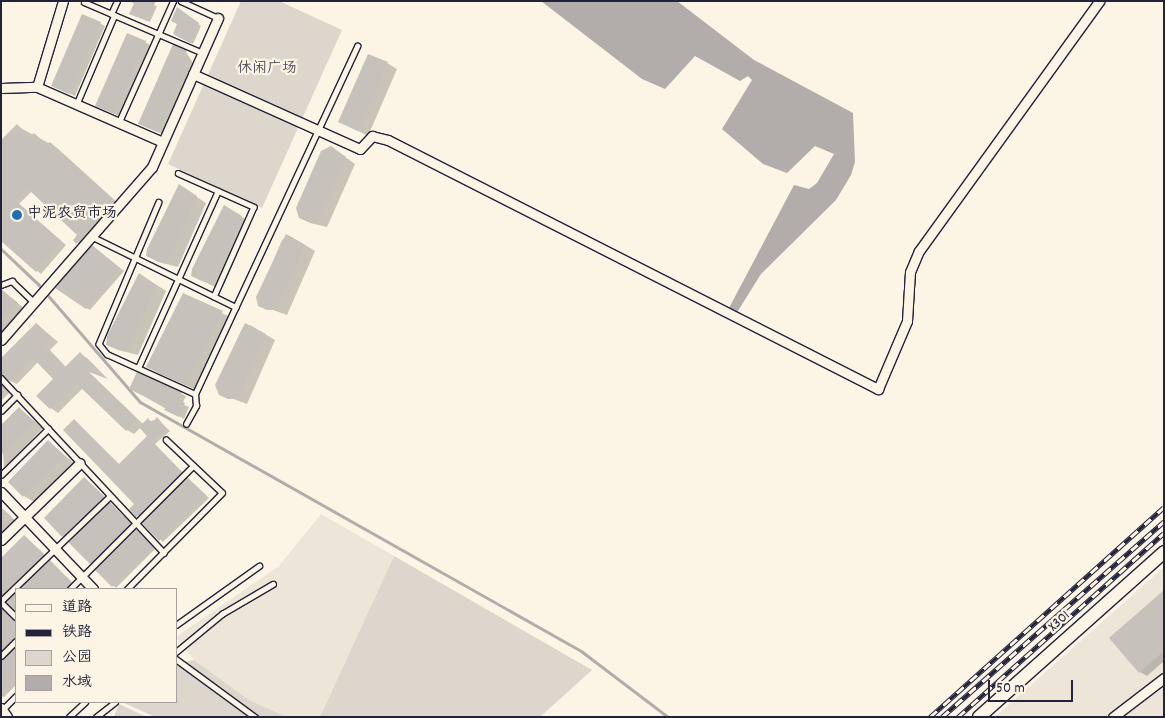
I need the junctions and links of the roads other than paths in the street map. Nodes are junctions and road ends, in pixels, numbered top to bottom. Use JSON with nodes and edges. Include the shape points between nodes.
{"nodes":[{"id":1,"x":63,"y":1,"type":"edge"},
{"id":2,"x":116,"y":1,"type":"edge"},
{"id":3,"x":172,"y":1,"type":"edge"},
{"id":4,"x":181,"y":1,"type":"edge"},
{"id":5,"x":1100,"y":1,"type":"edge"},
{"id":6,"x":84,"y":2,"type":"edge"},
{"id":7,"x":113,"y":15,"type":"junction"},
{"id":8,"x":218,"y":18,"type":"joint"},
{"id":9,"x":157,"y":34,"type":"junction"},
{"id":10,"x":357,"y":46,"type":"dead end"},
{"id":11,"x":203,"y":53,"type":"junction"},
{"id":12,"x":193,"y":74,"type":"junction"},
{"id":13,"x":37,"y":87,"type":"junction"},
{"id":14,"x":1,"y":88,"type":"edge"},
{"id":15,"x":77,"y":103,"type":"junction"},
{"id":16,"x":119,"y":122,"type":"junction"},
{"id":17,"x":319,"y":129,"type":"junction"},
{"id":18,"x":162,"y":142,"type":"junction"},
{"id":19,"x":178,"y":173,"type":"dead end"},
{"id":20,"x":218,"y":191,"type":"junction"},
{"id":21,"x":159,"y":202,"type":"dead end"},
{"id":22,"x":93,"y":237,"type":"junction"},
{"id":23,"x":133,"y":260,"type":"junction"},
{"id":24,"x":178,"y":281,"type":"junction"},
{"id":25,"x":1,"y":285,"type":"edge"},
{"id":26,"x":214,"y":297,"type":"junction"},
{"id":27,"x":36,"y":298,"type":"junction"},
{"id":28,"x":236,"y":307,"type":"junction"},
{"id":29,"x":1,"y":340,"type":"edge"},
{"id":30,"x":138,"y":368,"type":"junction"},
{"id":31,"x":1,"y":378,"type":"edge"},
{"id":32,"x":195,"y":394,"type":"junction"},
{"id":33,"x":17,"y":395,"type":"junction"},
{"id":34,"x":1,"y":411,"type":"edge"},
{"id":35,"x":186,"y":424,"type":"dead end"},
{"id":36,"x":48,"y":429,"type":"junction"},
{"id":37,"x":166,"y":440,"type":"dead end"},
{"id":38,"x":80,"y":463,"type":"junction"},
{"id":39,"x":193,"y":466,"type":"junction"},
{"id":40,"x":1,"y":475,"type":"edge"},
{"id":41,"x":1,"y":492,"type":"edge"},
{"id":42,"x":110,"y":496,"type":"junction"},
{"id":43,"x":25,"y":517,"type":"junction"},
{"id":44,"x":137,"y":523,"type":"junction"},
{"id":45,"x":1,"y":540,"type":"edge"},
{"id":46,"x":55,"y":549,"type":"junction"},
{"id":47,"x":1164,"y":552,"type":"edge"},
{"id":48,"x":164,"y":553,"type":"junction"},
{"id":49,"x":259,"y":566,"type":"dead end"},
{"id":50,"x":82,"y":577,"type":"junction"},
{"id":51,"x":274,"y":584,"type":"dead end"},
{"id":52,"x":71,"y":588,"type":"edge"},
{"id":53,"x":92,"y":588,"type":"edge"},
{"id":54,"x":128,"y":588,"type":"edge"},
{"id":55,"x":1,"y":601,"type":"edge"},
{"id":56,"x":15,"y":616,"type":"edge"},
{"id":57,"x":178,"y":624,"type":"edge"},
{"id":58,"x":15,"y":642,"type":"edge"},
{"id":59,"x":178,"y":650,"type":"edge"},
{"id":60,"x":1,"y":656,"type":"edge"},
{"id":61,"x":178,"y":660,"type":"edge"},
{"id":62,"x":1164,"y":678,"type":"edge"},
{"id":63,"x":15,"y":697,"type":"edge"},
{"id":64,"x":85,"y":703,"type":"edge"},
{"id":65,"x":113,"y":703,"type":"edge"},
{"id":66,"x":3,"y":712,"type":"edge"},
{"id":67,"x":69,"y":717,"type":"edge"},
{"id":68,"x":96,"y":717,"type":"edge"},
{"id":69,"x":256,"y":717,"type":"edge"},
{"id":70,"x":978,"y":717,"type":"edge"},
{"id":71,"x":1113,"y":717,"type":"edge"}],
"edges":[{"from":1,"to":13,"type":"street"},
{"from":2,"to":7,"type":"lane"},
{"from":3,"to":9,"type":"lane"},
{"from":4,"to":8,"type":"lane"},
{"from":5,"to":17,"type":"street","via":[[919,251],[910,272],[907,321],[878,389],[388,140],[372,136],[360,149]]},
{"from":6,"to":7,"type":"lane"},
{"from":7,"to":9,"type":"lane"},
{"from":7,"to":15,"type":"lane"},
{"from":8,"to":11,"type":"street"},
{"from":9,"to":11,"type":"lane"},
{"from":9,"to":16,"type":"lane"},
{"from":10,"to":17,"type":"lane"},
{"from":11,"to":12,"type":"street"},
{"from":12,"to":17,"type":"street"},
{"from":12,"to":18,"type":"street"},
{"from":13,"to":14,"type":"street"},
{"from":13,"to":15,"type":"street"},
{"from":15,"to":16,"type":"street"},
{"from":16,"to":18,"type":"street"},
{"from":17,"to":28,"type":"lane"},
{"from":18,"to":22,"type":"street","via":[[143,180]]},
{"from":19,"to":20,"type":"lane"},
{"from":20,"to":24,"type":"lane"},
{"from":20,"to":26,"type":"lane","via":[[254,207]]},
{"from":21,"to":23,"type":"lane"},
{"from":22,"to":23,"type":"lane"},
{"from":22,"to":27,"type":"street"},
{"from":23,"to":24,"type":"lane"},
{"from":23,"to":30,"type":"lane","via":[[99,344],[107,354]]},
{"from":24,"to":26,"type":"lane"},
{"from":24,"to":30,"type":"lane"},
{"from":25,"to":27,"type":"lane","via":[[12,282]]},
{"from":26,"to":28,"type":"lane"},
{"from":27,"to":29,"type":"street","via":[[26,316]]},
{"from":28,"to":32,"type":"lane"},
{"from":30,"to":32,"type":"lane"},
{"from":31,"to":33,"type":"lane"},
{"from":32,"to":35,"type":"lane","via":[[196,406]]},
{"from":33,"to":34,"type":"lane"},
{"from":33,"to":36,"type":"lane"},
{"from":36,"to":38,"type":"lane"},
{"from":36,"to":40,"type":"lane"},
{"from":37,"to":39,"type":"lane"},
{"from":38,"to":42,"type":"lane"},
{"from":38,"to":43,"type":"street"},
{"from":39,"to":44,"type":"lane"},
{"from":39,"to":48,"type":"lane","via":[[222,493]]},
{"from":41,"to":43,"type":"street"},
{"from":42,"to":44,"type":"lane"},
{"from":42,"to":46,"type":"lane"},
{"from":43,"to":45,"type":"street"},
{"from":43,"to":46,"type":"street"},
{"from":44,"to":48,"type":"lane"},
{"from":44,"to":50,"type":"lane"},
{"from":46,"to":50,"type":"street"},
{"from":46,"to":55,"type":"lane"},
{"from":47,"to":70,"type":"main road","name":"X301","number":"X301"},
{"from":48,"to":54,"type":"lane"},
{"from":49,"to":57,"type":"lane"},
{"from":50,"to":52,"type":"lane"},
{"from":50,"to":53,"type":"street"},
{"from":51,"to":59,"type":"lane","via":[[222,614]]},
{"from":55,"to":56,"type":"lane"},
{"from":58,"to":60,"type":"lane"},
{"from":61,"to":69,"type":"lane"},
{"from":62,"to":71,"type":"street"},
{"from":63,"to":66,"type":"lane"},
{"from":64,"to":67,"type":"lane"},
{"from":65,"to":68,"type":"lane"}]}
